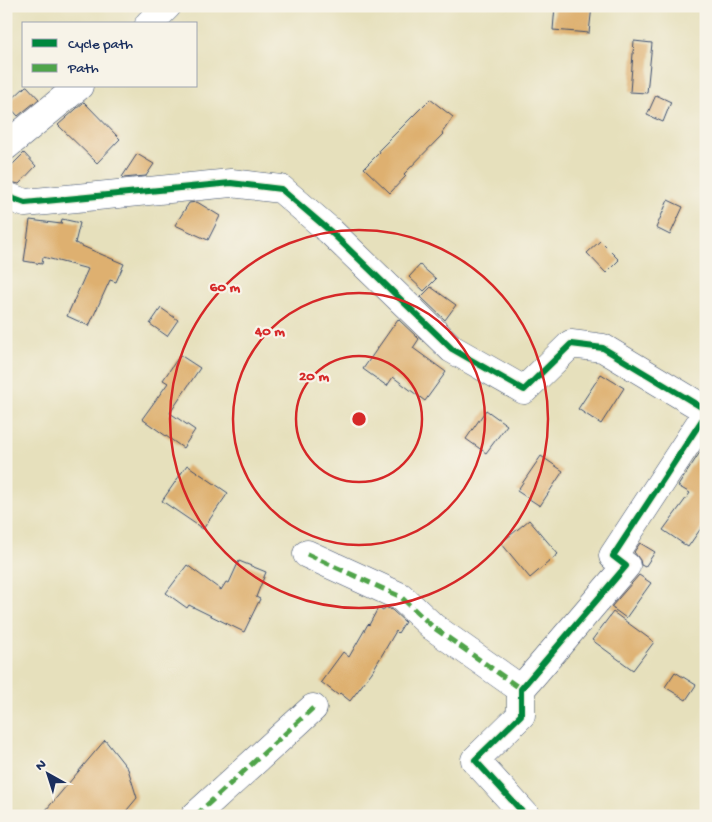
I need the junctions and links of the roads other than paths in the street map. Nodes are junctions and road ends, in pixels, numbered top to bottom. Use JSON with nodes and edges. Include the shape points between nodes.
{"nodes":[{"id":1,"x":167,"y":6,"type":"edge"},
{"id":2,"x":151,"y":22,"type":"edge"},
{"id":3,"x":77,"y":88,"type":"edge"},
{"id":4,"x":6,"y":146,"type":"edge"},
{"id":5,"x":6,"y":196,"type":"edge"},
{"id":6,"x":706,"y":410,"type":"edge"},
{"id":7,"x":706,"y":414,"type":"edge"},
{"id":8,"x":307,"y":554,"type":"dead end"},
{"id":9,"x":522,"y":689,"type":"junction"},
{"id":10,"x":313,"y":708,"type":"dead end"},
{"id":11,"x":196,"y":816,"type":"edge"},
{"id":12,"x":526,"y":816,"type":"edge"}],
"edges":[{"from":1,"to":2,"type":"street"},
{"from":3,"to":4,"type":"street"},
{"from":5,"to":6,"type":"street","via":[[25,203],[231,183],[281,189],[330,231],[452,349],[524,390],[571,344],[603,348]]},
{"from":7,"to":9,"type":"street","via":[[613,556],[626,566]]},
{"from":8,"to":9,"type":"street","via":[[400,596],[433,626]]},
{"from":9,"to":12,"type":"street","via":[[521,714],[475,760]]},
{"from":10,"to":11,"type":"street"}]}
